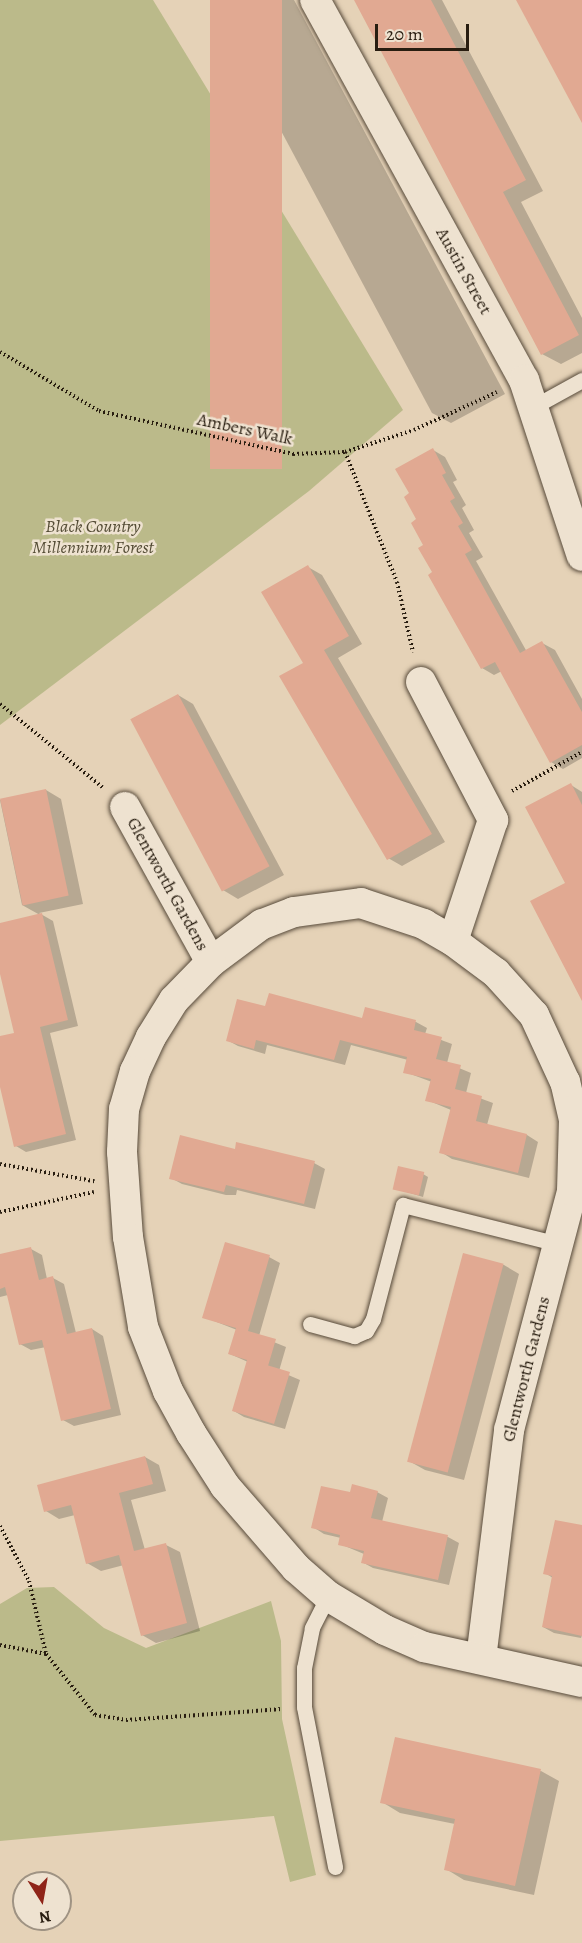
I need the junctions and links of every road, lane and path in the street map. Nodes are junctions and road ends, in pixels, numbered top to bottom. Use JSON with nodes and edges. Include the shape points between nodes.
{"nodes":[{"id":1,"x":315,"y":0,"type":"edge"},
{"id":2,"x":0,"y":352,"type":"edge"},
{"id":3,"x":582,"y":380,"type":"edge"},
{"id":4,"x":529,"y":393,"type":"junction"},
{"id":5,"x":345,"y":452,"type":"junction"},
{"id":6,"x":582,"y":556,"type":"edge"},
{"id":7,"x":421,"y":682,"type":"joint"},
{"id":8,"x":0,"y":704,"type":"edge"},
{"id":9,"x":582,"y":752,"type":"edge"},
{"id":10,"x":486,"y":806,"type":"junction"},
{"id":11,"x":125,"y":807,"type":"joint"},
{"id":12,"x":453,"y":941,"type":"junction"},
{"id":13,"x":211,"y":962,"type":"junction"},
{"id":14,"x":574,"y":1074,"type":"edge"},
{"id":15,"x":0,"y":1164,"type":"edge"},
{"id":16,"x":578,"y":1171,"type":"edge"},
{"id":17,"x":124,"y":1186,"type":"junction"},
{"id":18,"x":0,"y":1212,"type":"edge"},
{"id":19,"x":558,"y":1244,"type":"junction"},
{"id":20,"x":310,"y":1324,"type":"dead end"},
{"id":21,"x":0,"y":1526,"type":"edge"},
{"id":22,"x":328,"y":1596,"type":"junction"},
{"id":23,"x":0,"y":1645,"type":"edge"},
{"id":24,"x":46,"y":1654,"type":"junction"},
{"id":25,"x":481,"y":1659,"type":"junction"},
{"id":26,"x":582,"y":1682,"type":"edge"},
{"id":27,"x":304,"y":1707,"type":"junction"},
{"id":28,"x":335,"y":1867,"type":"dead end"}],
"edges":[{"from":1,"to":4,"type":"street","name":"Austin Street"},
{"from":2,"to":5,"type":"path","name":"Ambers Walk","via":[[99,411],[294,454]]},
{"from":3,"to":4,"type":"lane"},
{"from":4,"to":5,"type":"path","name":"Ambers Walk"},
{"from":4,"to":6,"type":"street","name":"Austin Street"},
{"from":5,"to":7,"type":"path","via":[[397,582]]},
{"from":7,"to":10,"type":"street"},
{"from":8,"to":11,"type":"path"},
{"from":9,"to":10,"type":"path"},
{"from":10,"to":12,"type":"street","via":[[493,820]]},
{"from":11,"to":13,"type":"street","name":"Glentworth Gardens"},
{"from":12,"to":13,"type":"street","name":"Glentworth Gardens","via":[[424,924],[361,903],[294,912],[262,924]]},
{"from":12,"to":14,"type":"street","name":"Glentworth Gardens","via":[[496,973],[534,1015]]},
{"from":13,"to":17,"type":"street","name":"Glentworth Gardens","via":[[174,1000],[135,1071],[124,1108]]},
{"from":14,"to":16,"type":"street","name":"Glentworth Gardens"},
{"from":15,"to":17,"type":"path"},
{"from":16,"to":19,"type":"street","name":"Glentworth Gardens"},
{"from":17,"to":18,"type":"path"},
{"from":17,"to":22,"type":"street","name":"Glentworth Gardens","via":[[143,1327],[168,1391],[225,1486],[296,1568]]},
{"from":19,"to":20,"type":"lane","via":[[403,1205],[373,1319],[366,1331],[354,1336]]},
{"from":19,"to":25,"type":"street","name":"Glentworth Gardens","via":[[509,1430]]},
{"from":21,"to":24,"type":"path","via":[[29,1581]]},
{"from":22,"to":25,"type":"street","name":"Glentworth Gardens","via":[[385,1630],[424,1647]]},
{"from":22,"to":27,"type":"lane","via":[[312,1628],[304,1668]]},
{"from":23,"to":24,"type":"path"},
{"from":24,"to":27,"type":"path","via":[[95,1715],[126,1720]]},
{"from":25,"to":26,"type":"street","name":"Glentworth Gardens"},
{"from":27,"to":28,"type":"lane"}]}
